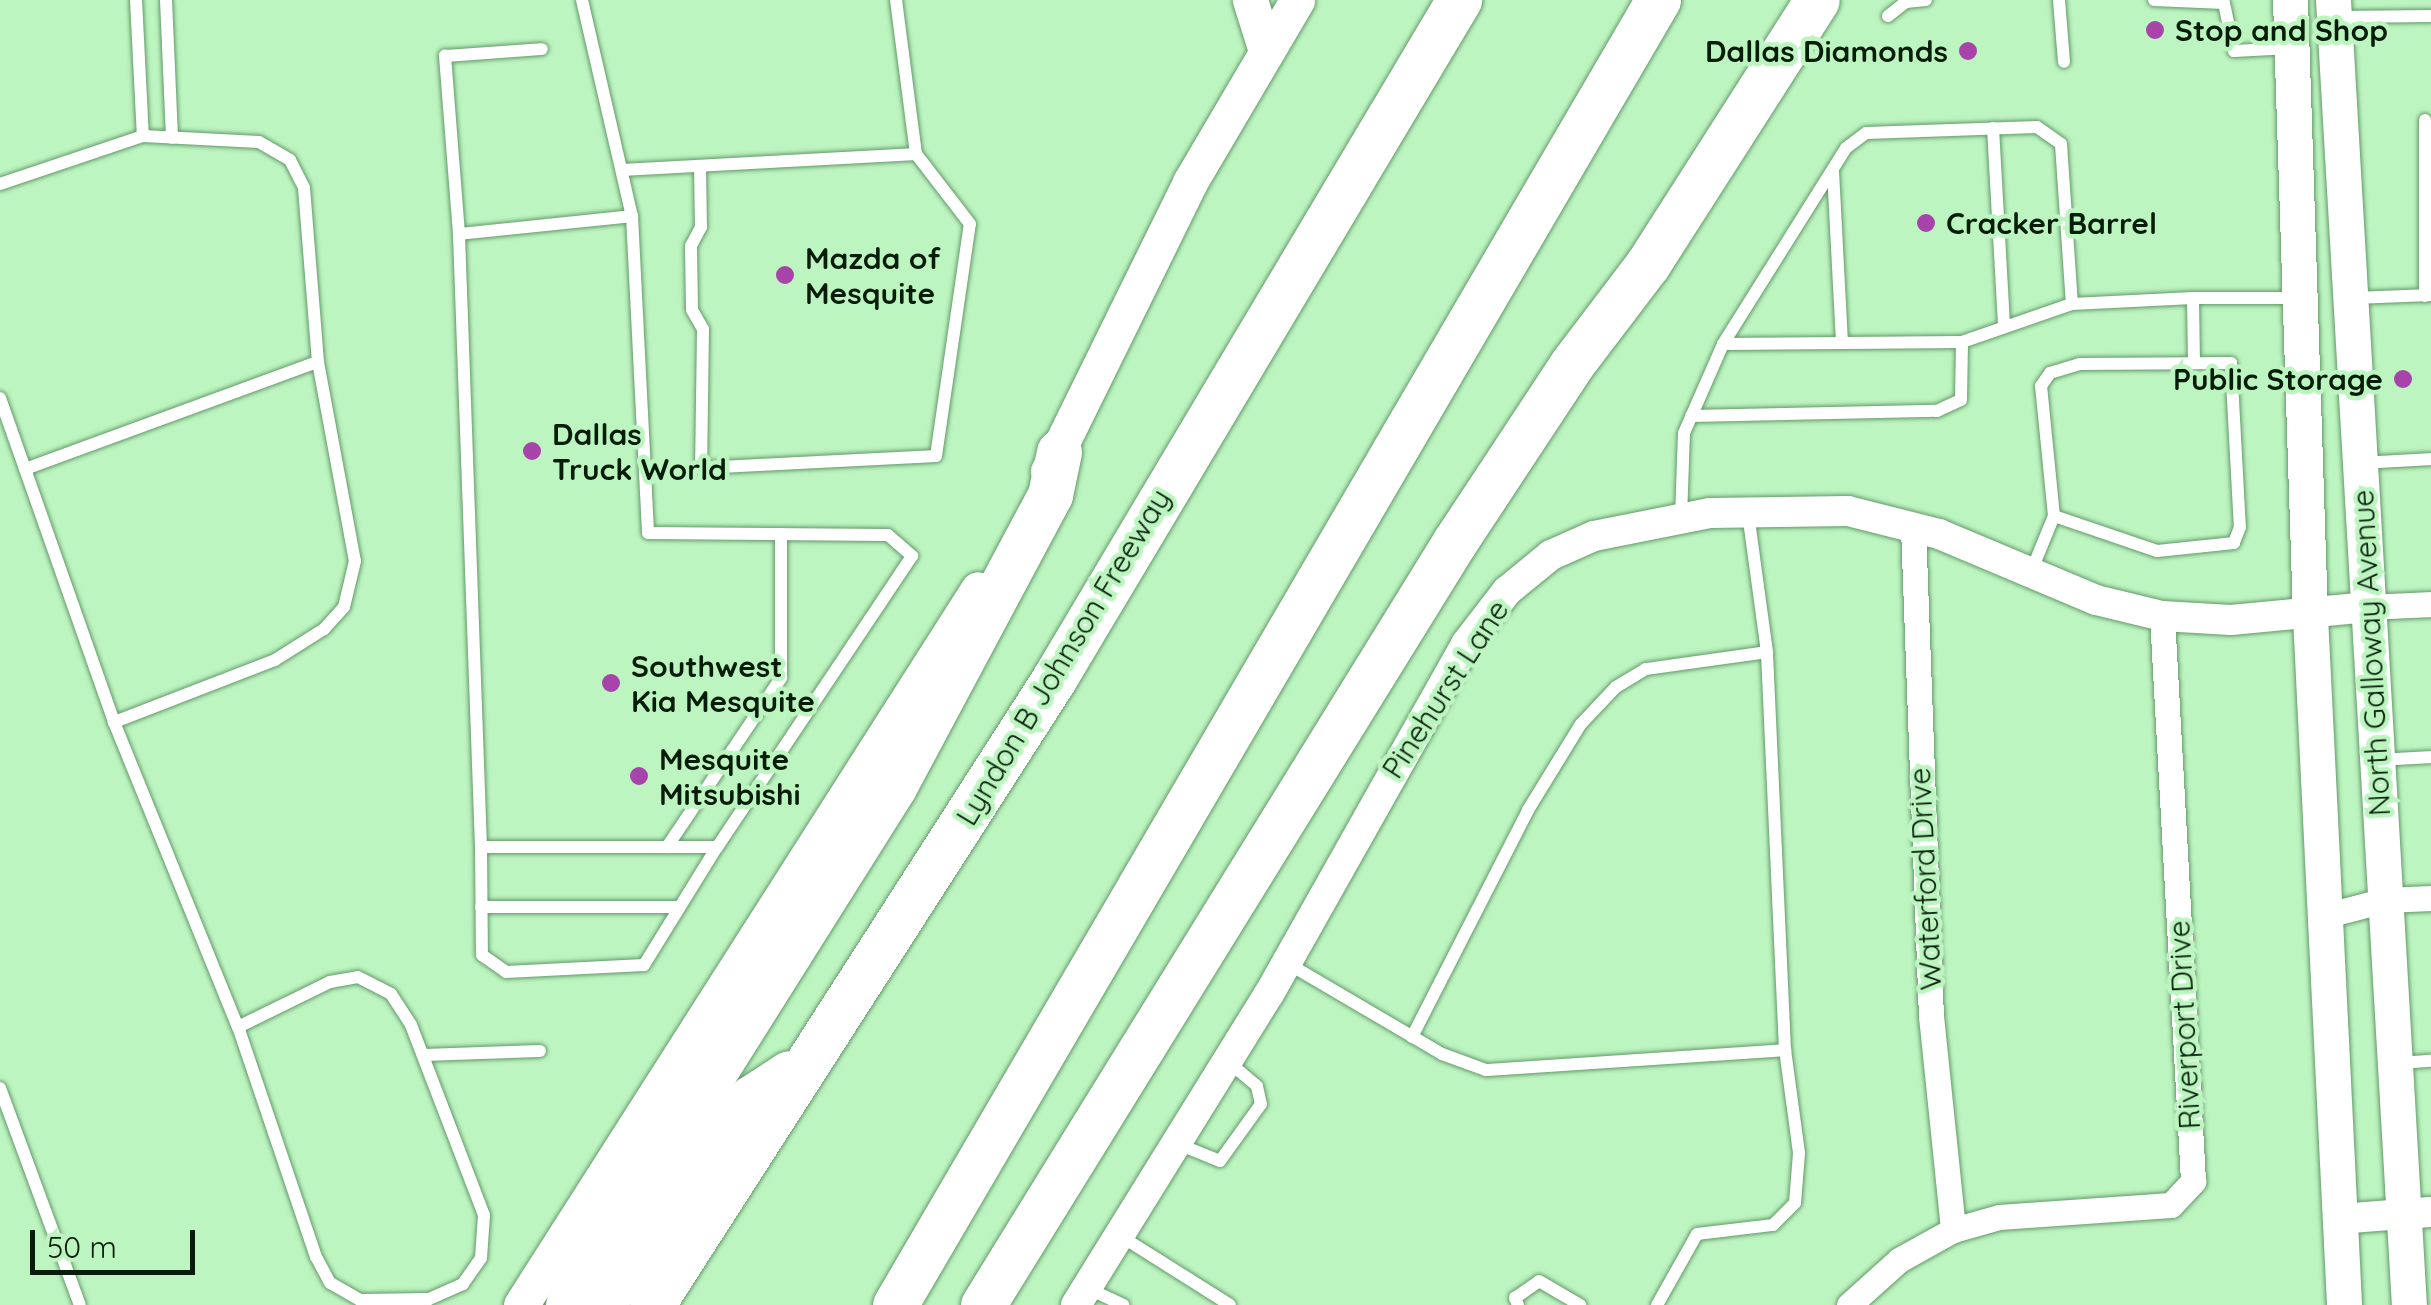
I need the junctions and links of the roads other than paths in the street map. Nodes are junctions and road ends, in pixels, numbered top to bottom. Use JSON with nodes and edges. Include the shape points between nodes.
{"nodes":[{"id":1,"x":136,"y":0,"type":"edge"},
{"id":2,"x":166,"y":0,"type":"edge"},
{"id":3,"x":582,"y":0,"type":"edge"},
{"id":4,"x":896,"y":0,"type":"edge"},
{"id":5,"x":1250,"y":0,"type":"edge"},
{"id":6,"x":1297,"y":0,"type":"edge"},
{"id":7,"x":1459,"y":0,"type":"edge"},
{"id":8,"x":1658,"y":0,"type":"edge"},
{"id":9,"x":1818,"y":0,"type":"edge"},
{"id":10,"x":1926,"y":0,"type":"edge"},
{"id":11,"x":2059,"y":0,"type":"edge"},
{"id":12,"x":2154,"y":0,"type":"edge"},
{"id":13,"x":2290,"y":0,"type":"edge"},
{"id":14,"x":2224,"y":2,"type":"edge"},
{"id":15,"x":2334,"y":9,"type":"edge"},
{"id":16,"x":1888,"y":16,"type":"dead end"},
{"id":17,"x":2431,"y":16,"type":"edge"},
{"id":18,"x":1264,"y":48,"type":"junction"},
{"id":19,"x":2292,"y":48,"type":"junction"},
{"id":20,"x":542,"y":49,"type":"dead end"},
{"id":21,"x":2064,"y":62,"type":"dead end"},
{"id":22,"x":2425,"y":120,"type":"dead end"},
{"id":23,"x":1993,"y":128,"type":"junction"},
{"id":24,"x":143,"y":136,"type":"junction"},
{"id":25,"x":172,"y":138,"type":"junction"},
{"id":26,"x":916,"y":154,"type":"junction"},
{"id":27,"x":700,"y":166,"type":"junction"},
{"id":28,"x":1833,"y":169,"type":"junction"},
{"id":29,"x":623,"y":170,"type":"junction"},
{"id":30,"x":0,"y":184,"type":"edge"},
{"id":31,"x":632,"y":216,"type":"junction"},
{"id":32,"x":459,"y":234,"type":"junction"},
{"id":33,"x":2428,"y":296,"type":"edge"},
{"id":34,"x":2193,"y":298,"type":"junction"},
{"id":35,"x":2303,"y":299,"type":"junction"},
{"id":36,"x":2350,"y":300,"type":"junction"},
{"id":37,"x":2072,"y":304,"type":"junction"},
{"id":38,"x":2004,"y":326,"type":"junction"},
{"id":39,"x":1962,"y":342,"type":"junction"},
{"id":40,"x":1842,"y":343,"type":"junction"},
{"id":41,"x":1723,"y":344,"type":"junction"},
{"id":42,"x":318,"y":362,"type":"junction"},
{"id":43,"x":2194,"y":363,"type":"junction"},
{"id":44,"x":0,"y":398,"type":"edge"},
{"id":45,"x":1692,"y":416,"type":"junction"},
{"id":46,"x":1058,"y":452,"type":"junction"},
{"id":47,"x":2431,"y":459,"type":"edge"},
{"id":48,"x":2360,"y":463,"type":"junction"},
{"id":49,"x":25,"y":469,"type":"junction"},
{"id":50,"x":1748,"y":512,"type":"junction"},
{"id":51,"x":2054,"y":516,"type":"junction"},
{"id":52,"x":1681,"y":518,"type":"junction"},
{"id":53,"x":1912,"y":527,"type":"junction"},
{"id":54,"x":781,"y":534,"type":"junction"},
{"id":55,"x":2030,"y":574,"type":"junction"},
{"id":56,"x":2431,"y":604,"type":"edge"},
{"id":57,"x":2368,"y":608,"type":"junction"},
{"id":58,"x":2162,"y":616,"type":"junction"},
{"id":59,"x":2310,"y":616,"type":"junction"},
{"id":60,"x":1767,"y":652,"type":"junction"},
{"id":61,"x":114,"y":722,"type":"junction"},
{"id":62,"x":2431,"y":757,"type":"edge"},
{"id":63,"x":2377,"y":760,"type":"junction"},
{"id":64,"x":481,"y":847,"type":"junction"},
{"id":65,"x":668,"y":847,"type":"junction"},
{"id":66,"x":717,"y":848,"type":"junction"},
{"id":67,"x":2431,"y":898,"type":"edge"},
{"id":68,"x":2385,"y":900,"type":"junction"},
{"id":69,"x":481,"y":907,"type":"junction"},
{"id":70,"x":679,"y":908,"type":"junction"},
{"id":71,"x":2324,"y":916,"type":"junction"},
{"id":72,"x":1286,"y":962,"type":"junction"},
{"id":73,"x":238,"y":1027,"type":"junction"},
{"id":74,"x":1412,"y":1037,"type":"junction"},
{"id":75,"x":1786,"y":1050,"type":"junction"},
{"id":76,"x":540,"y":1051,"type":"dead end"},
{"id":77,"x":423,"y":1055,"type":"junction"},
{"id":78,"x":815,"y":1055,"type":"junction"},
{"id":79,"x":1227,"y":1061,"type":"junction"},
{"id":80,"x":2431,"y":1062,"type":"edge"},
{"id":81,"x":2394,"y":1064,"type":"junction"},
{"id":82,"x":0,"y":1088,"type":"edge"},
{"id":83,"x":7,"y":1127,"type":"edge"},
{"id":84,"x":1176,"y":1143,"type":"junction"},
{"id":85,"x":2417,"y":1213,"type":"edge"},
{"id":86,"x":2340,"y":1219,"type":"junction"},
{"id":87,"x":1952,"y":1230,"type":"junction"},
{"id":88,"x":1119,"y":1235,"type":"junction"},
{"id":89,"x":1082,"y":1296,"type":"edge"},
{"id":90,"x":80,"y":1305,"type":"edge"},
{"id":91,"x":521,"y":1305,"type":"edge"},
{"id":92,"x":568,"y":1305,"type":"edge"},
{"id":93,"x":602,"y":1305,"type":"edge"},
{"id":94,"x":652,"y":1305,"type":"edge"},
{"id":95,"x":895,"y":1305,"type":"edge"},
{"id":96,"x":983,"y":1305,"type":"edge"},
{"id":97,"x":1123,"y":1305,"type":"edge"},
{"id":98,"x":1230,"y":1305,"type":"edge"},
{"id":99,"x":1518,"y":1305,"type":"edge"},
{"id":100,"x":1580,"y":1305,"type":"edge"},
{"id":101,"x":1657,"y":1305,"type":"edge"},
{"id":102,"x":1849,"y":1305,"type":"edge"},
{"id":103,"x":2344,"y":1305,"type":"edge"},
{"id":104,"x":2409,"y":1305,"type":"edge"}],
"edges":[{"from":1,"to":24,"type":"lane"},
{"from":2,"to":25,"type":"lane"},
{"from":3,"to":29,"type":"lane"},
{"from":4,"to":26,"type":"lane"},
{"from":5,"to":18,"type":"main road"},
{"from":6,"to":18,"type":"main road"},
{"from":7,"to":78,"type":"highway","name":"Lyndon B Johnson Freeway","via":[[1054,680]]},
{"from":8,"to":95,"type":"highway"},
{"from":9,"to":96,"type":"highway","via":[[1648,264],[1572,364],[1454,543]]},
{"from":10,"to":16,"type":"lane","via":[[1906,2]]},
{"from":11,"to":21,"type":"lane"},
{"from":12,"to":14,"type":"lane"},
{"from":13,"to":19,"type":"main road","name":"North Galloway Avenue"},
{"from":14,"to":19,"type":"lane","via":[[2234,51]]},
{"from":15,"to":17,"type":"lane"},
{"from":15,"to":36,"type":"main road","name":"North Galloway Avenue"},
{"from":18,"to":46,"type":"main road","via":[[1190,182]]},
{"from":19,"to":35,"type":"main road","name":"North Galloway Avenue"},
{"from":20,"to":32,"type":"lane","via":[[445,56]]},
{"from":22,"to":33,"type":"lane"},
{"from":23,"to":28,"type":"lane","via":[[1866,133]]},
{"from":23,"to":37,"type":"lane","via":[[2037,126],[2061,144]]},
{"from":23,"to":38,"type":"lane"},
{"from":24,"to":25,"type":"lane"},
{"from":24,"to":30,"type":"lane"},
{"from":25,"to":42,"type":"lane","via":[[258,142],[290,160],[304,188]]},
{"from":26,"to":27,"type":"lane"},
{"from":26,"to":27,"type":"lane","via":[[970,224],[936,456],[701,468],[703,330],[692,310],[691,246],[700,227]]},
{"from":27,"to":29,"type":"lane"},
{"from":28,"to":40,"type":"lane"},
{"from":28,"to":41,"type":"lane"},
{"from":29,"to":31,"type":"lane"},
{"from":31,"to":32,"type":"lane"},
{"from":31,"to":54,"type":"lane","via":[[648,533]]},
{"from":32,"to":64,"type":"lane"},
{"from":33,"to":36,"type":"lane"},
{"from":34,"to":35,"type":"lane"},
{"from":34,"to":37,"type":"lane"},
{"from":34,"to":43,"type":"lane"},
{"from":35,"to":36,"type":"main road"},
{"from":35,"to":59,"type":"main road","name":"North Galloway Avenue"},
{"from":36,"to":48,"type":"main road","name":"North Galloway Avenue"},
{"from":37,"to":38,"type":"lane"},
{"from":38,"to":39,"type":"lane"},
{"from":39,"to":40,"type":"lane"},
{"from":39,"to":45,"type":"lane","via":[[1962,400],[1937,411]]},
{"from":40,"to":41,"type":"lane"},
{"from":41,"to":45,"type":"lane"},
{"from":42,"to":49,"type":"lane"},
{"from":42,"to":61,"type":"lane","via":[[354,561],[344,607],[324,629],[275,660]]},
{"from":43,"to":51,"type":"lane","via":[[2080,364],[2050,372],[2041,386]]},
{"from":43,"to":51,"type":"lane","via":[[2231,364],[2240,527],[2234,544],[2157,551]]},
{"from":44,"to":49,"type":"lane"},
{"from":45,"to":52,"type":"lane","via":[[1684,433]]},
{"from":46,"to":91,"type":"main road","via":[[963,613]]},
{"from":46,"to":92,"type":"highway","via":[[1050,495],[978,635],[801,935]]},
{"from":47,"to":48,"type":"lane"},
{"from":48,"to":57,"type":"main road","name":"North Galloway Avenue"},
{"from":49,"to":61,"type":"lane"},
{"from":50,"to":52,"type":"street","name":"Pinehurst Lane"},
{"from":50,"to":53,"type":"street","name":"Pinehurst Lane","via":[[1848,511]]},
{"from":50,"to":60,"type":"lane"},
{"from":51,"to":55,"type":"lane"},
{"from":52,"to":72,"type":"street","name":"Pinehurst Lane","via":[[1594,536],[1551,554],[1507,591],[1420,720]]},
{"from":53,"to":55,"type":"street","name":"Pinehurst Lane"},
{"from":53,"to":87,"type":"street","name":"Waterford Drive","via":[[1932,1016]]},
{"from":54,"to":65,"type":"lane","via":[[781,678]]},
{"from":54,"to":66,"type":"lane","via":[[888,534],[912,556]]},
{"from":55,"to":58,"type":"street","name":"Pinehurst Lane"},
{"from":56,"to":57,"type":"street","name":"Pinehurst Lane"},
{"from":57,"to":59,"type":"street","name":"Pinehurst Lane"},
{"from":57,"to":63,"type":"main road","name":"North Galloway Avenue"},
{"from":58,"to":59,"type":"street","name":"Pinehurst Lane"},
{"from":58,"to":87,"type":"street","name":"Riverport Drive","via":[[2193,1181],[2171,1205],[2000,1216]]},
{"from":59,"to":71,"type":"main road","name":"North Galloway Avenue"},
{"from":60,"to":74,"type":"lane","via":[[1646,669],[1616,688],[1582,724],[1528,810]]},
{"from":60,"to":75,"type":"lane"},
{"from":61,"to":73,"type":"lane"},
{"from":62,"to":63,"type":"lane"},
{"from":63,"to":68,"type":"main road","name":"North Galloway Avenue"},
{"from":64,"to":65,"type":"lane"},
{"from":64,"to":69,"type":"lane"},
{"from":65,"to":66,"type":"lane"},
{"from":66,"to":70,"type":"lane"},
{"from":67,"to":68,"type":"street"},
{"from":68,"to":71,"type":"street"},
{"from":68,"to":81,"type":"main road","name":"North Galloway Avenue"},
{"from":69,"to":70,"type":"lane"},
{"from":69,"to":70,"type":"lane","via":[[482,955],[506,972],[644,965]]},
{"from":71,"to":86,"type":"main road","name":"North Galloway Avenue"},
{"from":72,"to":74,"type":"lane"},
{"from":72,"to":79,"type":"street","name":"Pinehurst Lane"},
{"from":73,"to":77,"type":"lane","via":[[330,982],[358,977],[391,994]]},
{"from":73,"to":77,"type":"lane","via":[[316,1258],[330,1283],[360,1300],[430,1299],[463,1284],[481,1258],[484,1215]]},
{"from":74,"to":75,"type":"lane","via":[[1486,1070]]},
{"from":75,"to":101,"type":"lane","via":[[1799,1153],[1795,1203],[1772,1226],[1697,1234]]},
{"from":76,"to":77,"type":"lane"},
{"from":78,"to":93,"type":"highway","via":[[751,1098]]},
{"from":78,"to":94,"type":"highway","name":"Lyndon B Johnson Freeway"},
{"from":79,"to":84,"type":"street","name":"Pinehurst Lane"},
{"from":79,"to":84,"type":"lane","via":[[1261,1094],[1231,1154],[1207,1159]]},
{"from":80,"to":81,"type":"lane"},
{"from":81,"to":85,"type":"main road","name":"North Galloway Avenue"},
{"from":82,"to":83,"type":"lane"},
{"from":83,"to":90,"type":"lane"},
{"from":84,"to":88,"type":"street","name":"Pinehurst Lane"},
{"from":85,"to":86,"type":"street"},
{"from":85,"to":104,"type":"main road","name":"North Galloway Avenue"},
{"from":86,"to":103,"type":"main road","name":"North Galloway Avenue"},
{"from":87,"to":102,"type":"street","name":"Riverport Drive","via":[[1899,1260]]},
{"from":88,"to":89,"type":"street","name":"Pinehurst Lane"},
{"from":88,"to":98,"type":"lane"},
{"from":89,"to":97,"type":"lane"},
{"from":99,"to":100,"type":"lane","via":[[1515,1298],[1540,1281]]}]}
